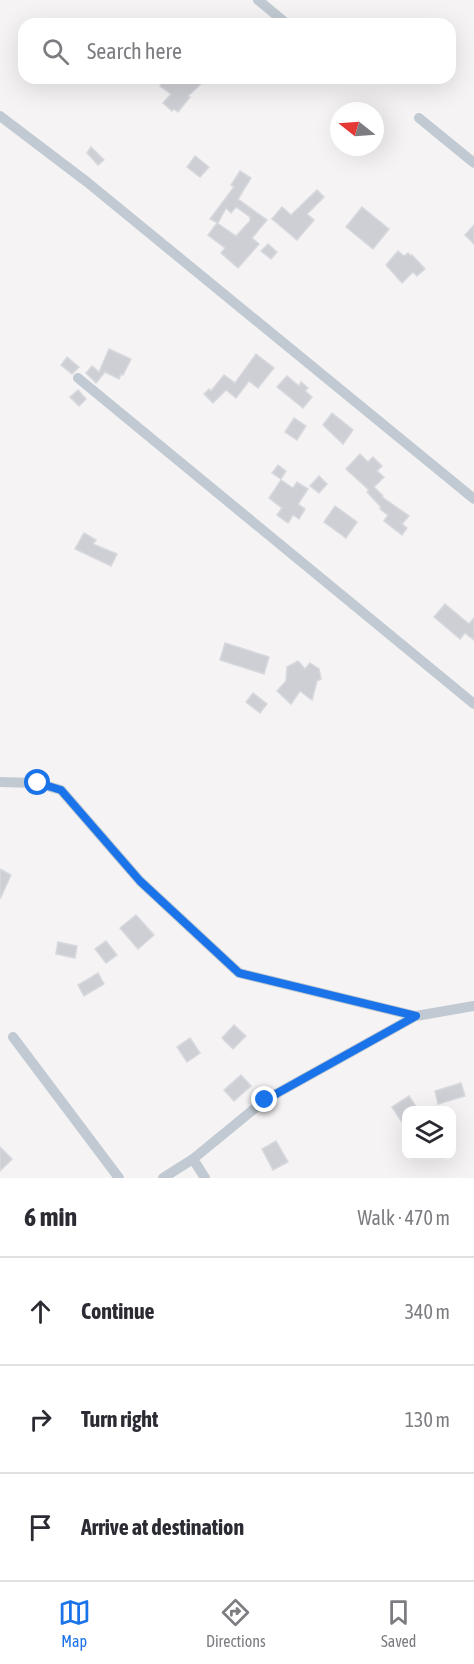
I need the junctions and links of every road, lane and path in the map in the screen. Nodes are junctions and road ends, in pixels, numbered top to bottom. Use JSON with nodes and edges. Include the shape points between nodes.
{"nodes":[{"id":1,"x":258,"y":0,"type":"edge"},
{"id":2,"x":280,"y":18,"type":"edge"},
{"id":3,"x":0,"y":116,"type":"edge"},
{"id":4,"x":419,"y":118,"type":"dead end"},
{"id":5,"x":474,"y":163,"type":"edge"},
{"id":6,"x":78,"y":378,"type":"dead end"},
{"id":7,"x":474,"y":499,"type":"edge"},
{"id":8,"x":474,"y":705,"type":"edge"},
{"id":9,"x":0,"y":782,"type":"edge"},
{"id":10,"x":474,"y":1005,"type":"edge"},
{"id":11,"x":416,"y":1016,"type":"junction"},
{"id":12,"x":13,"y":1037,"type":"dead end"},
{"id":13,"x":193,"y":1159,"type":"junction"},
{"id":14,"x":119,"y":1178,"type":"edge"},
{"id":15,"x":163,"y":1178,"type":"edge"},
{"id":16,"x":205,"y":1178,"type":"edge"}],
"edges":[{"from":1,"to":2,"type":"street"},
{"from":3,"to":7,"type":"street","via":[[87,182]]},
{"from":4,"to":5,"type":"street"},
{"from":6,"to":8,"type":"street"},
{"from":9,"to":11,"type":"street","via":[[38,783],[61,790],[140,881],[239,973]]},
{"from":10,"to":11,"type":"street"},
{"from":11,"to":13,"type":"street","via":[[265,1100]]},
{"from":12,"to":14,"type":"street"},
{"from":13,"to":15,"type":"street"},
{"from":13,"to":16,"type":"street"}]}
